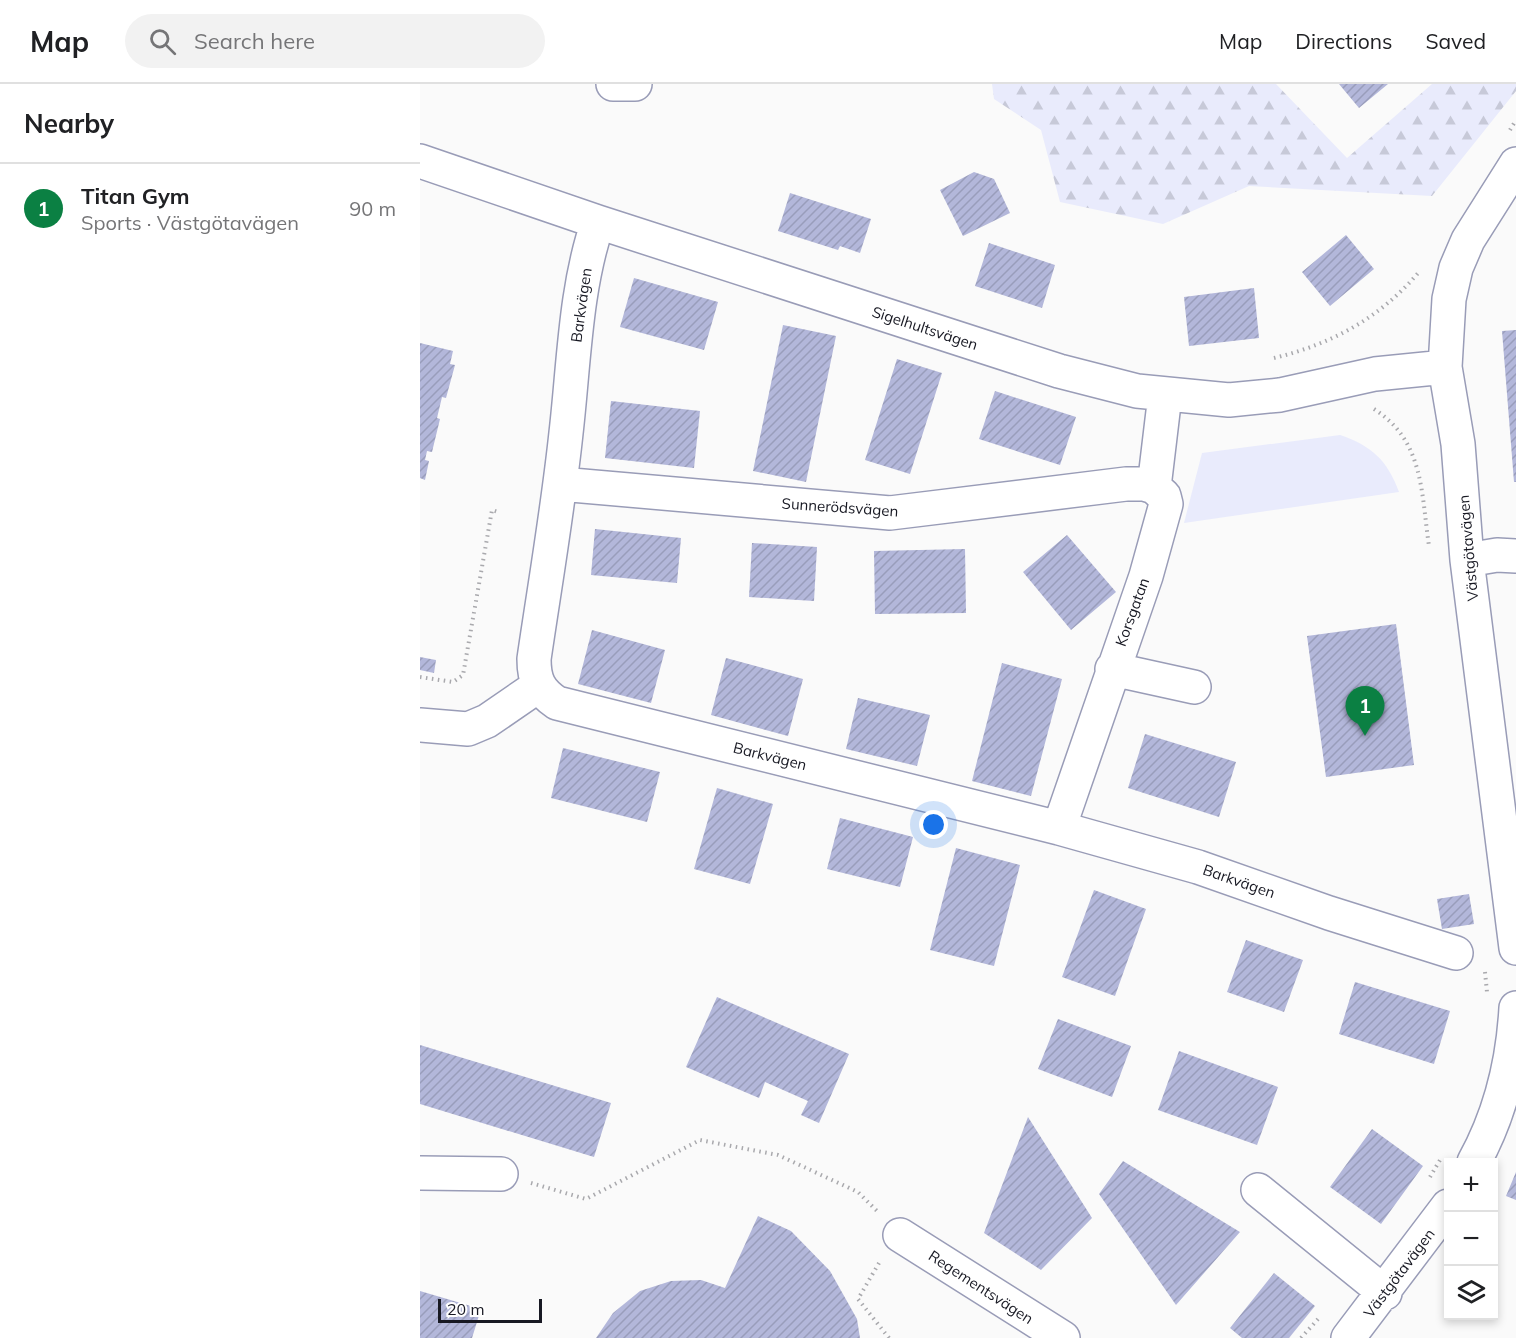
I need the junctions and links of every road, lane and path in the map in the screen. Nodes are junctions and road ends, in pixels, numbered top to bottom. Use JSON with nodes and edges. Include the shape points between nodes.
{"nodes":[{"id":1,"x":613,"y":84,"type":"edge"},
{"id":2,"x":635,"y":84,"type":"edge"},
{"id":3,"x":420,"y":161,"type":"edge"},
{"id":4,"x":1516,"y":164,"type":"edge"},
{"id":5,"x":598,"y":222,"type":"junction"},
{"id":6,"x":1378,"y":313,"type":"dead end"},
{"id":7,"x":1264,"y":360,"type":"dead end"},
{"id":8,"x":1445,"y":368,"type":"junction"},
{"id":9,"x":1165,"y":395,"type":"junction"},
{"id":10,"x":1374,"y":408,"type":"dead end"},
{"id":11,"x":560,"y":484,"type":"junction"},
{"id":12,"x":1154,"y":487,"type":"junction"},
{"id":13,"x":498,"y":512,"type":"dead end"},
{"id":14,"x":1516,"y":556,"type":"edge"},
{"id":15,"x":1431,"y":558,"type":"dead end"},
{"id":16,"x":1467,"y":560,"type":"junction"},
{"id":17,"x":1112,"y":669,"type":"junction"},
{"id":18,"x":420,"y":677,"type":"edge"},
{"id":19,"x":538,"y":686,"type":"junction"},
{"id":20,"x":1194,"y":687,"type":"dead end"},
{"id":21,"x":420,"y":725,"type":"edge"},
{"id":22,"x":1059,"y":828,"type":"junction"},
{"id":23,"x":1516,"y":948,"type":"edge"},
{"id":24,"x":1456,"y":953,"type":"dead end"},
{"id":25,"x":1485,"y":969,"type":"dead end"},
{"id":26,"x":1501,"y":1006,"type":"edge"},
{"id":27,"x":1515,"y":1040,"type":"edge"},
{"id":28,"x":1460,"y":1157,"type":"edge"},
{"id":29,"x":420,"y":1173,"type":"edge"},
{"id":30,"x":501,"y":1174,"type":"joint"},
{"id":31,"x":1429,"y":1179,"type":"dead end"},
{"id":32,"x":1258,"y":1190,"type":"dead end"},
{"id":33,"x":1445,"y":1212,"type":"edge"},
{"id":34,"x":900,"y":1235,"type":"joint"},
{"id":35,"x":879,"y":1263,"type":"dead end"},
{"id":36,"x":1385,"y":1293,"type":"junction"},
{"id":37,"x":1323,"y":1313,"type":"dead end"},
{"id":38,"x":1362,"y":1333,"type":"edge"},
{"id":39,"x":889,"y":1338,"type":"edge"},
{"id":40,"x":1063,"y":1338,"type":"edge"},
{"id":41,"x":1301,"y":1338,"type":"edge"}],
"edges":[{"from":1,"to":2,"type":"street"},
{"from":3,"to":5,"type":"street","name":"Sigelhultsvägen"},
{"from":4,"to":8,"type":"street","name":"Västgötavägen","via":[[1473,230],[1456,268],[1449,299]]},
{"from":5,"to":9,"type":"street","name":"Sigelhultsvägen","via":[[1059,371]]},
{"from":5,"to":11,"type":"street","name":"Barkvägen","via":[[579,315]]},
{"from":6,"to":7,"type":"path","via":[[1315,348]]},
{"from":8,"to":9,"type":"street","name":"Sigelhultsvägen","via":[[1375,374],[1280,395],[1229,400]]},
{"from":8,"to":16,"type":"street","name":"Västgötavägen","via":[[1458,444]]},
{"from":9,"to":12,"type":"street","name":"Korsgatan"},
{"from":10,"to":15,"type":"path","via":[[1389,418],[1413,450]]},
{"from":11,"to":12,"type":"street","name":"Sunnerödsvägen","via":[[890,513],[1126,484]]},
{"from":11,"to":19,"type":"street","name":"Barkvägen","via":[[534,659]]},
{"from":12,"to":17,"type":"street","name":"Korsgatan","via":[[1166,504],[1146,576]]},
{"from":13,"to":18,"type":"path","via":[[492,510],[463,675],[453,682]]},
{"from":14,"to":16,"type":"street"},
{"from":16,"to":23,"type":"street","name":"Västgötavägen"},
{"from":17,"to":20,"type":"street"},
{"from":17,"to":22,"type":"street","name":"Korsgatan"},
{"from":19,"to":21,"type":"street","via":[[487,721],[468,729]]},
{"from":19,"to":22,"type":"street","name":"Barkvägen","via":[[557,703]]},
{"from":22,"to":24,"type":"street","name":"Barkvägen","via":[[1198,867]]},
{"from":25,"to":26,"type":"path"},
{"from":26,"to":27,"type":"street"},
{"from":27,"to":28,"type":"street","via":[[1485,1142]]},
{"from":28,"to":31,"type":"path"},
{"from":29,"to":30,"type":"street"},
{"from":30,"to":34,"type":"path","via":[[586,1199],[700,1140],[778,1155],[858,1192]]},
{"from":32,"to":36,"type":"street"},
{"from":33,"to":36,"type":"street","name":"Västgötavägen"},
{"from":34,"to":40,"type":"street","name":"Regementsvägen"},
{"from":35,"to":39,"type":"path","via":[[858,1299]]},
{"from":36,"to":38,"type":"street","name":"Västgötavägen"},
{"from":37,"to":41,"type":"path"}]}
